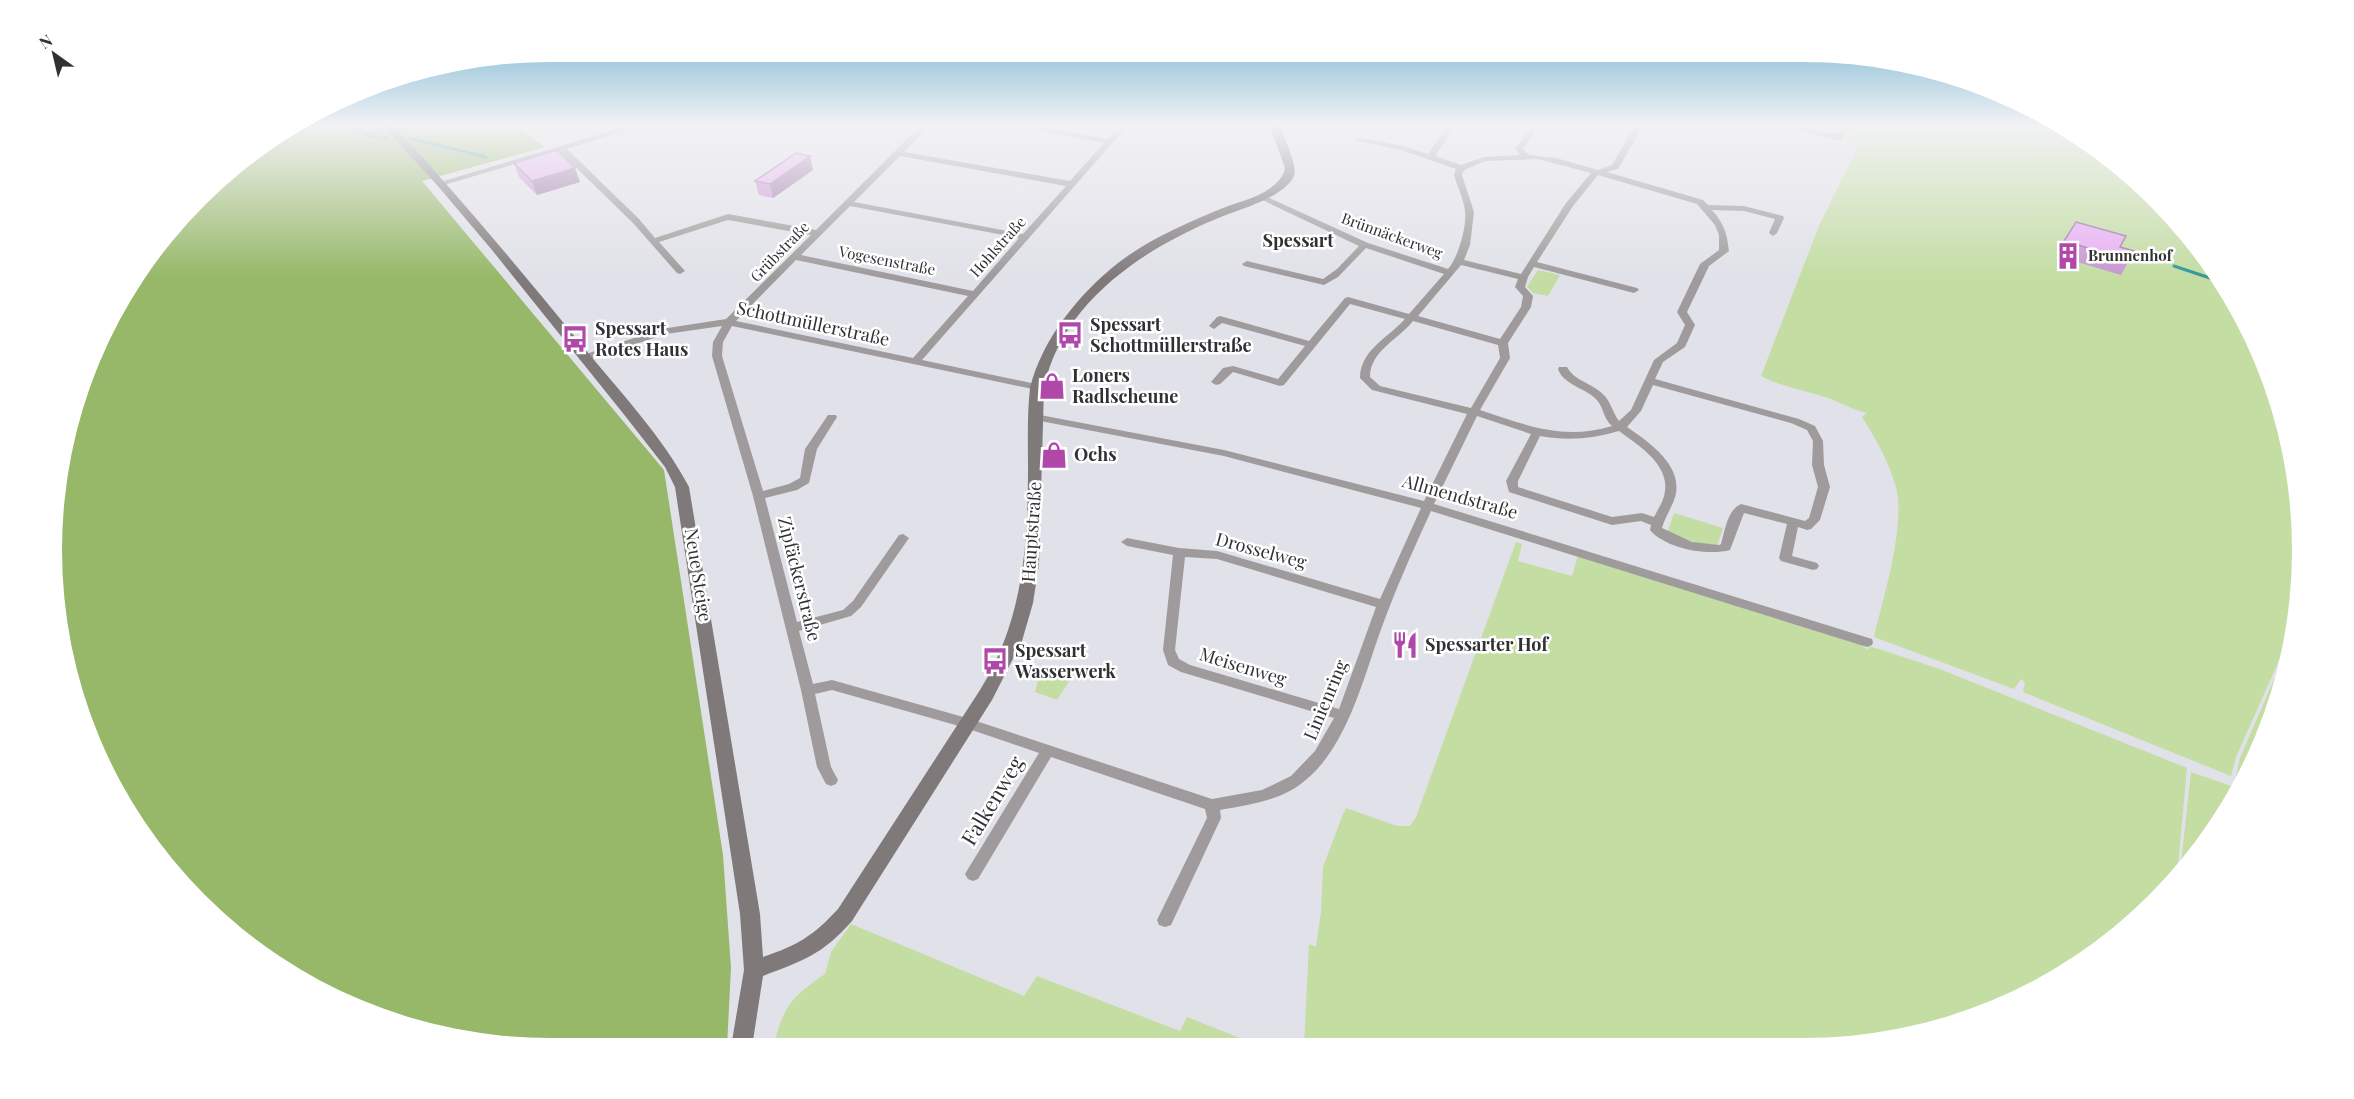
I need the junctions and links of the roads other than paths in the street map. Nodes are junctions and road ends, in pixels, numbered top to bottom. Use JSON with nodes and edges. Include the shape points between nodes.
{"nodes":[{"id":1,"x":434,"y":175,"type":"edge"},
{"id":2,"x":468,"y":175,"type":"edge"},
{"id":3,"x":588,"y":175,"type":"edge"},
{"id":4,"x":874,"y":175,"type":"edge"},
{"id":5,"x":1021,"y":175,"type":"edge"},
{"id":6,"x":1078,"y":175,"type":"edge"},
{"id":7,"x":1289,"y":175,"type":"edge"},
{"id":8,"x":1458,"y":175,"type":"edge"},
{"id":9,"x":1593,"y":175,"type":"edge"},
{"id":10,"x":1604,"y":175,"type":"edge"},
{"id":11,"x":441,"y":183,"type":"junction"},
{"id":12,"x":1070,"y":184,"type":"junction"},
{"id":13,"x":1260,"y":197,"type":"junction"},
{"id":14,"x":847,"y":203,"type":"junction"},
{"id":15,"x":1707,"y":208,"type":"junction"},
{"id":16,"x":817,"y":233,"type":"junction"},
{"id":17,"x":1773,"y":233,"type":"dead end"},
{"id":18,"x":1027,"y":237,"type":"junction"},
{"id":19,"x":654,"y":241,"type":"junction"},
{"id":20,"x":1365,"y":245,"type":"junction"},
{"id":21,"x":795,"y":257,"type":"junction"},
{"id":22,"x":1459,"y":262,"type":"junction"},
{"id":23,"x":1247,"y":264,"type":"dead end"},
{"id":24,"x":1533,"y":264,"type":"junction"},
{"id":25,"x":680,"y":271,"type":"dead end"},
{"id":26,"x":1449,"y":273,"type":"junction"},
{"id":27,"x":1523,"y":277,"type":"junction"},
{"id":28,"x":1634,"y":290,"type":"dead end"},
{"id":29,"x":974,"y":294,"type":"junction"},
{"id":30,"x":1412,"y":318,"type":"junction"},
{"id":31,"x":729,"y":322,"type":"junction"},
{"id":32,"x":1214,"y":326,"type":"dead end"},
{"id":33,"x":1310,"y":344,"type":"junction"},
{"id":34,"x":1503,"y":344,"type":"junction"},
{"id":35,"x":584,"y":358,"type":"junction"},
{"id":36,"x":915,"y":362,"type":"junction"},
{"id":37,"x":1563,"y":369,"type":"dead end"},
{"id":38,"x":1650,"y":381,"type":"junction"},
{"id":39,"x":1216,"y":382,"type":"dead end"},
{"id":40,"x":1037,"y":387,"type":"junction"},
{"id":41,"x":1474,"y":412,"type":"junction"},
{"id":42,"x":832,"y":417,"type":"dead end"},
{"id":43,"x":1035,"y":417,"type":"junction"},
{"id":44,"x":1620,"y":427,"type":"junction"},
{"id":45,"x":1537,"y":432,"type":"junction"},
{"id":46,"x":759,"y":496,"type":"junction"},
{"id":47,"x":1428,"y":506,"type":"junction"},
{"id":48,"x":1658,"y":523,"type":"junction"},
{"id":49,"x":1794,"y":524,"type":"junction"},
{"id":50,"x":903,"y":538,"type":"dead end"},
{"id":51,"x":1127,"y":542,"type":"dead end"},
{"id":52,"x":1179,"y":552,"type":"junction"},
{"id":53,"x":1813,"y":566,"type":"dead end"},
{"id":54,"x":1384,"y":605,"type":"junction"},
{"id":55,"x":793,"y":628,"type":"junction"},
{"id":56,"x":1867,"y":642,"type":"dead end"},
{"id":57,"x":808,"y":690,"type":"junction"},
{"id":58,"x":1341,"y":715,"type":"junction"},
{"id":59,"x":967,"y":723,"type":"junction"},
{"id":60,"x":1048,"y":750,"type":"junction"},
{"id":61,"x":831,"y":780,"type":"dead end"},
{"id":62,"x":1212,"y":805,"type":"junction"},
{"id":63,"x":973,"y":874,"type":"dead end"},
{"id":64,"x":1165,"y":920,"type":"dead end"},
{"id":65,"x":754,"y":970,"type":"junction"},
{"id":66,"x":743,"y":1038,"type":"edge"}],
"edges":[{"from":1,"to":11,"type":"main road","name":"Neue Steige"},
{"from":2,"to":11,"type":"street"},
{"from":3,"to":19,"type":"street"},
{"from":4,"to":14,"type":"street","name":"Grübstraße"},
{"from":5,"to":12,"type":"street"},
{"from":6,"to":12,"type":"street","name":"Hohlstraße"},
{"from":7,"to":13,"type":"main road","name":"Hauptstraße","via":[[1281,186]]},
{"from":8,"to":22,"type":"street","via":[[1470,212]]},
{"from":9,"to":24,"type":"street","via":[[1569,205]]},
{"from":10,"to":15,"type":"street","via":[[1688,197]]},
{"from":11,"to":35,"type":"main road","name":"Neue Steige"},
{"from":12,"to":18,"type":"street","name":"Hohlstraße"},
{"from":13,"to":20,"type":"street","name":"Brünnäckerweg"},
{"from":13,"to":40,"type":"main road","name":"Hauptstraße","via":[[1144,250],[1102,281],[1062,330]]},
{"from":14,"to":16,"type":"street","name":"Grübstraße"},
{"from":14,"to":18,"type":"street"},
{"from":15,"to":17,"type":"street","via":[[1737,207],[1770,213],[1780,218]]},
{"from":15,"to":38,"type":"street","via":[[1723,235],[1724,251],[1705,264],[1682,312],[1690,325],[1681,345],[1659,360]]},
{"from":16,"to":19,"type":"street","via":[[728,217]]},
{"from":16,"to":21,"type":"street","name":"Grübstraße"},
{"from":18,"to":29,"type":"street","name":"Hohlstraße"},
{"from":19,"to":25,"type":"street"},
{"from":20,"to":23,"type":"street","via":[[1332,279],[1324,282]]},
{"from":20,"to":26,"type":"street","name":"Brünnäckerweg"},
{"from":21,"to":29,"type":"street","name":"Vogesenstraße"},
{"from":21,"to":31,"type":"street","name":"Grübstraße"},
{"from":22,"to":26,"type":"street"},
{"from":22,"to":27,"type":"street"},
{"from":24,"to":27,"type":"street"},
{"from":24,"to":28,"type":"street"},
{"from":26,"to":30,"type":"street"},
{"from":27,"to":34,"type":"street","name":"Linienring","via":[[1520,287],[1528,296],[1526,307]]},
{"from":29,"to":36,"type":"street","name":"Hohlstraße"},
{"from":30,"to":33,"type":"street","via":[[1348,300]]},
{"from":30,"to":34,"type":"street"},
{"from":30,"to":41,"type":"street","via":[[1379,348],[1365,368],[1365,378],[1376,388]]},
{"from":31,"to":35,"type":"street","name":"Schottmüllerstraße","via":[[664,332]]},
{"from":31,"to":36,"type":"street","name":"Schottmüllerstraße"},
{"from":31,"to":46,"type":"street","name":"Zipfäckerstraße","via":[[718,342],[717,356]]},
{"from":32,"to":33,"type":"street","via":[[1221,319]]},
{"from":33,"to":39,"type":"street","via":[[1280,383],[1233,369]]},
{"from":34,"to":41,"type":"street","name":"Linienring","via":[[1505,358]]},
{"from":35,"to":65,"type":"main road","name":"Neue Steige","via":[[671,466],[682,487],[741,851]]},
{"from":36,"to":40,"type":"street","name":"Schottmüllerstraße"},
{"from":37,"to":44,"type":"street","via":[[1565,375],[1606,399],[1612,421]]},
{"from":38,"to":44,"type":"street","via":[[1636,411]]},
{"from":38,"to":49,"type":"street","via":[[1810,428],[1818,441],[1818,465],[1824,487],[1814,520],[1807,526]]},
{"from":40,"to":43,"type":"main road","name":"Hauptstraße"},
{"from":41,"to":45,"type":"street"},
{"from":41,"to":47,"type":"street","name":"Linienring"},
{"from":42,"to":46,"type":"street","via":[[811,449],[805,480]]},
{"from":43,"to":47,"type":"street","name":"Allmendstraße","via":[[1224,453]]},
{"from":43,"to":59,"type":"main road","name":"Hauptstraße","via":[[1034,540],[1027,597],[1014,642]]},
{"from":44,"to":45,"type":"street","via":[[1582,436]]},
{"from":44,"to":48,"type":"street","via":[[1654,453],[1668,474],[1671,489]]},
{"from":45,"to":48,"type":"street","via":[[1512,481],[1513,489],[1612,521],[1628,517]]},
{"from":46,"to":55,"type":"street","name":"Zipfäckerstraße"},
{"from":47,"to":54,"type":"street","name":"Linienring"},
{"from":47,"to":56,"type":"street","name":"Allmendstraße"},
{"from":48,"to":49,"type":"street","via":[[1656,530],[1665,536],[1709,550],[1726,547],[1741,508]]},
{"from":49,"to":53,"type":"street","via":[[1785,558]]},
{"from":50,"to":55,"type":"street","via":[[857,604],[847,612]]},
{"from":51,"to":52,"type":"street","name":"Drosselweg"},
{"from":52,"to":54,"type":"street","name":"Drosselweg","via":[[1217,555]]},
{"from":52,"to":58,"type":"street","name":"Meisenweg","via":[[1168,650],[1173,662]]},
{"from":54,"to":58,"type":"street","name":"Linienring"},
{"from":55,"to":57,"type":"street","name":"Zipfäckerstraße"},
{"from":57,"to":59,"type":"street","via":[[832,685]]},
{"from":57,"to":61,"type":"street","name":"Zipfäckerstraße","via":[[824,767]]},
{"from":58,"to":62,"type":"street","name":"Linienring","via":[[1322,754],[1304,774],[1281,789]]},
{"from":59,"to":60,"type":"street","name":"Linienring"},
{"from":59,"to":65,"type":"main road","name":"Hauptstraße","via":[[845,915],[824,938],[797,954]]},
{"from":60,"to":62,"type":"street","name":"Linienring"},
{"from":60,"to":63,"type":"street","name":"Falkenweg"},
{"from":62,"to":64,"type":"street","via":[[1214,818]]},
{"from":65,"to":66,"type":"main road","name":"Neue Steige"}]}
